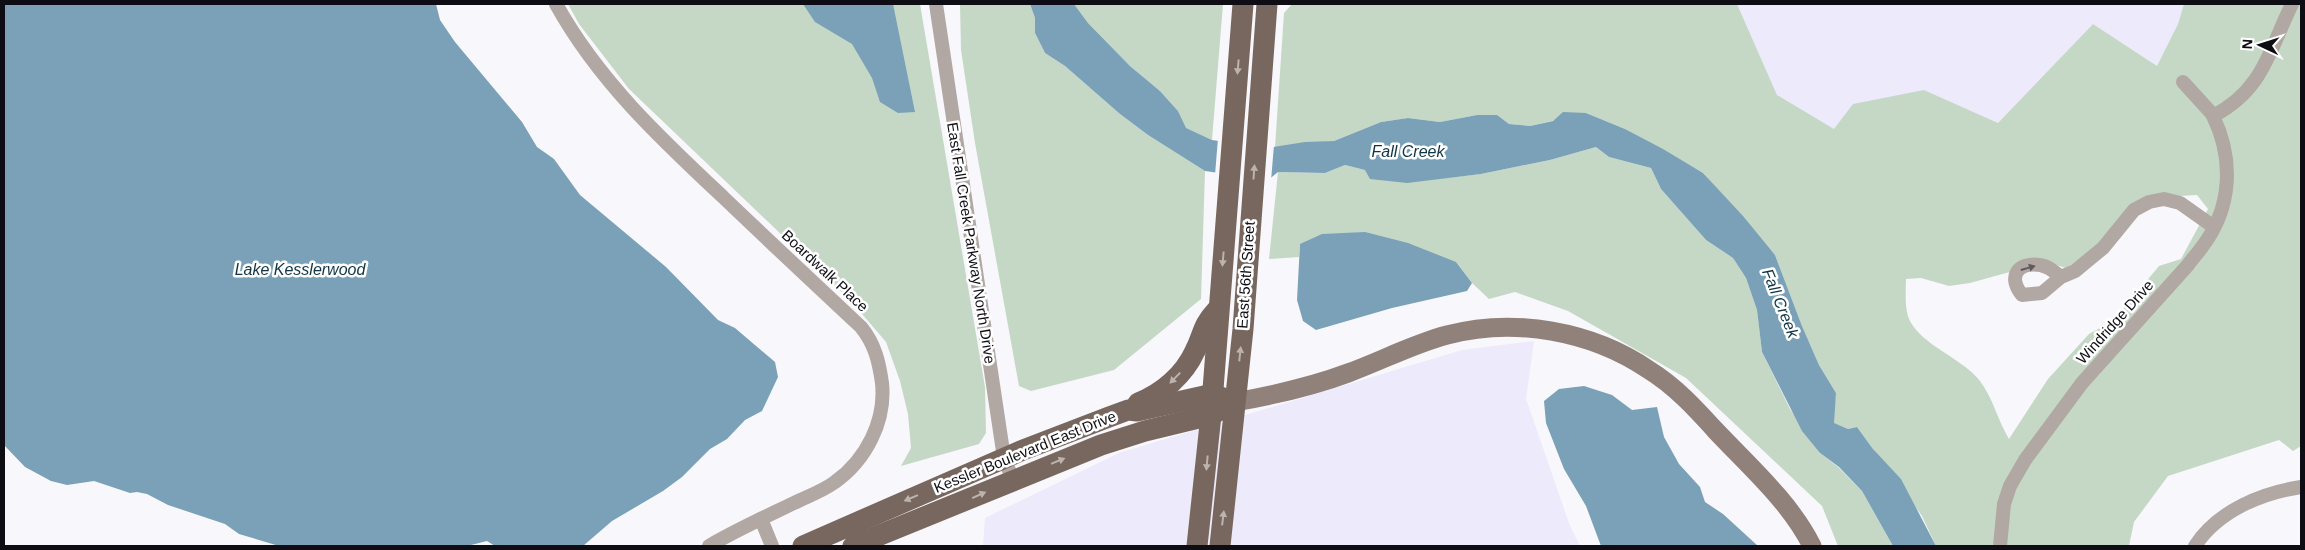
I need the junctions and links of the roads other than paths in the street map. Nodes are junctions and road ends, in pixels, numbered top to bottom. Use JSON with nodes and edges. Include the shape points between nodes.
{"nodes":[{"id":1,"x":556,"y":4,"type":"edge"},
{"id":2,"x":936,"y":4,"type":"edge"},
{"id":3,"x":2292,"y":4,"type":"edge"},
{"id":4,"x":1243,"y":11,"type":"edge"},
{"id":5,"x":1266,"y":13,"type":"edge"},
{"id":6,"x":2183,"y":82,"type":"dead end"},
{"id":7,"x":2214,"y":116,"type":"junction"},
{"id":8,"x":2214,"y":227,"type":"junction"},
{"id":9,"x":2061,"y":277,"type":"dead end"},
{"id":10,"x":1219,"y":308,"type":"junction"},
{"id":11,"x":1235,"y":402,"type":"junction"},
{"id":12,"x":1212,"y":404,"type":"junction"},
{"id":13,"x":1128,"y":410,"type":"junction"},
{"id":14,"x":1004,"y":458,"type":"junction"},
{"id":15,"x":1013,"y":480,"type":"junction"},
{"id":16,"x":2301,"y":487,"type":"edge"},
{"id":17,"x":761,"y":519,"type":"junction"},
{"id":18,"x":709,"y":546,"type":"edge"},
{"id":19,"x":772,"y":546,"type":"edge"},
{"id":20,"x":803,"y":546,"type":"edge"},
{"id":21,"x":853,"y":546,"type":"edge"},
{"id":22,"x":1197,"y":546,"type":"edge"},
{"id":23,"x":1220,"y":546,"type":"edge"},
{"id":24,"x":1812,"y":546,"type":"edge"},
{"id":25,"x":2000,"y":546,"type":"edge"},
{"id":26,"x":2195,"y":546,"type":"edge"}],
"edges":[{"from":1,"to":17,"type":"street","name":"Boardwalk Place","via":[[572,32],[618,93],[670,148],[861,327],[876,353],[881,367],[882,405],[876,427],[863,453],[836,482]]},
{"from":2,"to":14,"type":"street","name":"East Fall Creek Parkway North Drive"},
{"from":3,"to":7,"type":"street","via":[[2264,69],[2254,84]]},
{"from":4,"to":10,"type":"main road","name":"East 56th Street","one_way":true},
{"from":11,"to":5,"type":"main road","name":"East 56th Street","one_way":true},
{"from":6,"to":7,"type":"street","name":"Windridge Drive"},
{"from":7,"to":8,"type":"street","name":"Windridge Drive","via":[[2224,146],[2228,180],[2225,200]]},
{"from":8,"to":9,"type":"street","via":[[2180,203],[2164,199],[2149,202],[2134,210],[2092,258],[2070,275]]},
{"from":8,"to":25,"type":"street","name":"Windridge Drive","via":[[2188,265],[2082,383],[2025,460],[2004,504]]},
{"from":10,"to":12,"type":"main road","name":"East 56th Street"},
{"from":10,"to":13,"type":"main road","one_way":true,"via":[[1206,322],[1194,353],[1177,376],[1159,392]]},
{"from":11,"to":12,"type":"main road","name":"Kessler Boulevard East Drive"},
{"from":23,"to":11,"type":"main road","name":"East 56th Street","one_way":true},
{"from":11,"to":24,"type":"main road","via":[[1316,384],[1460,332],[1514,327],[1568,334],[1626,356],[1667,383],[1700,413],[1773,491],[1800,524]]},
{"from":12,"to":13,"type":"main road","name":"Kessler Boulevard East Drive"},
{"from":15,"to":12,"type":"main road","name":"Kessler Boulevard East Drive","one_way":true},
{"from":12,"to":22,"type":"main road","name":"East 56th Street","one_way":true},
{"from":13,"to":14,"type":"main road","name":"Kessler Boulevard East Drive"},
{"from":14,"to":15,"type":"street","name":"East Fall Creek Parkway North Drive"},
{"from":14,"to":20,"type":"main road","name":"Kessler Boulevard East Drive","one_way":true},
{"from":21,"to":15,"type":"main road","name":"Kessler Boulevard East Drive","one_way":true},
{"from":16,"to":26,"type":"street","via":[[2278,492],[2234,510],[2214,523]]},
{"from":17,"to":18,"type":"street","name":"Boardwalk Place"},
{"from":17,"to":19,"type":"street"}]}
